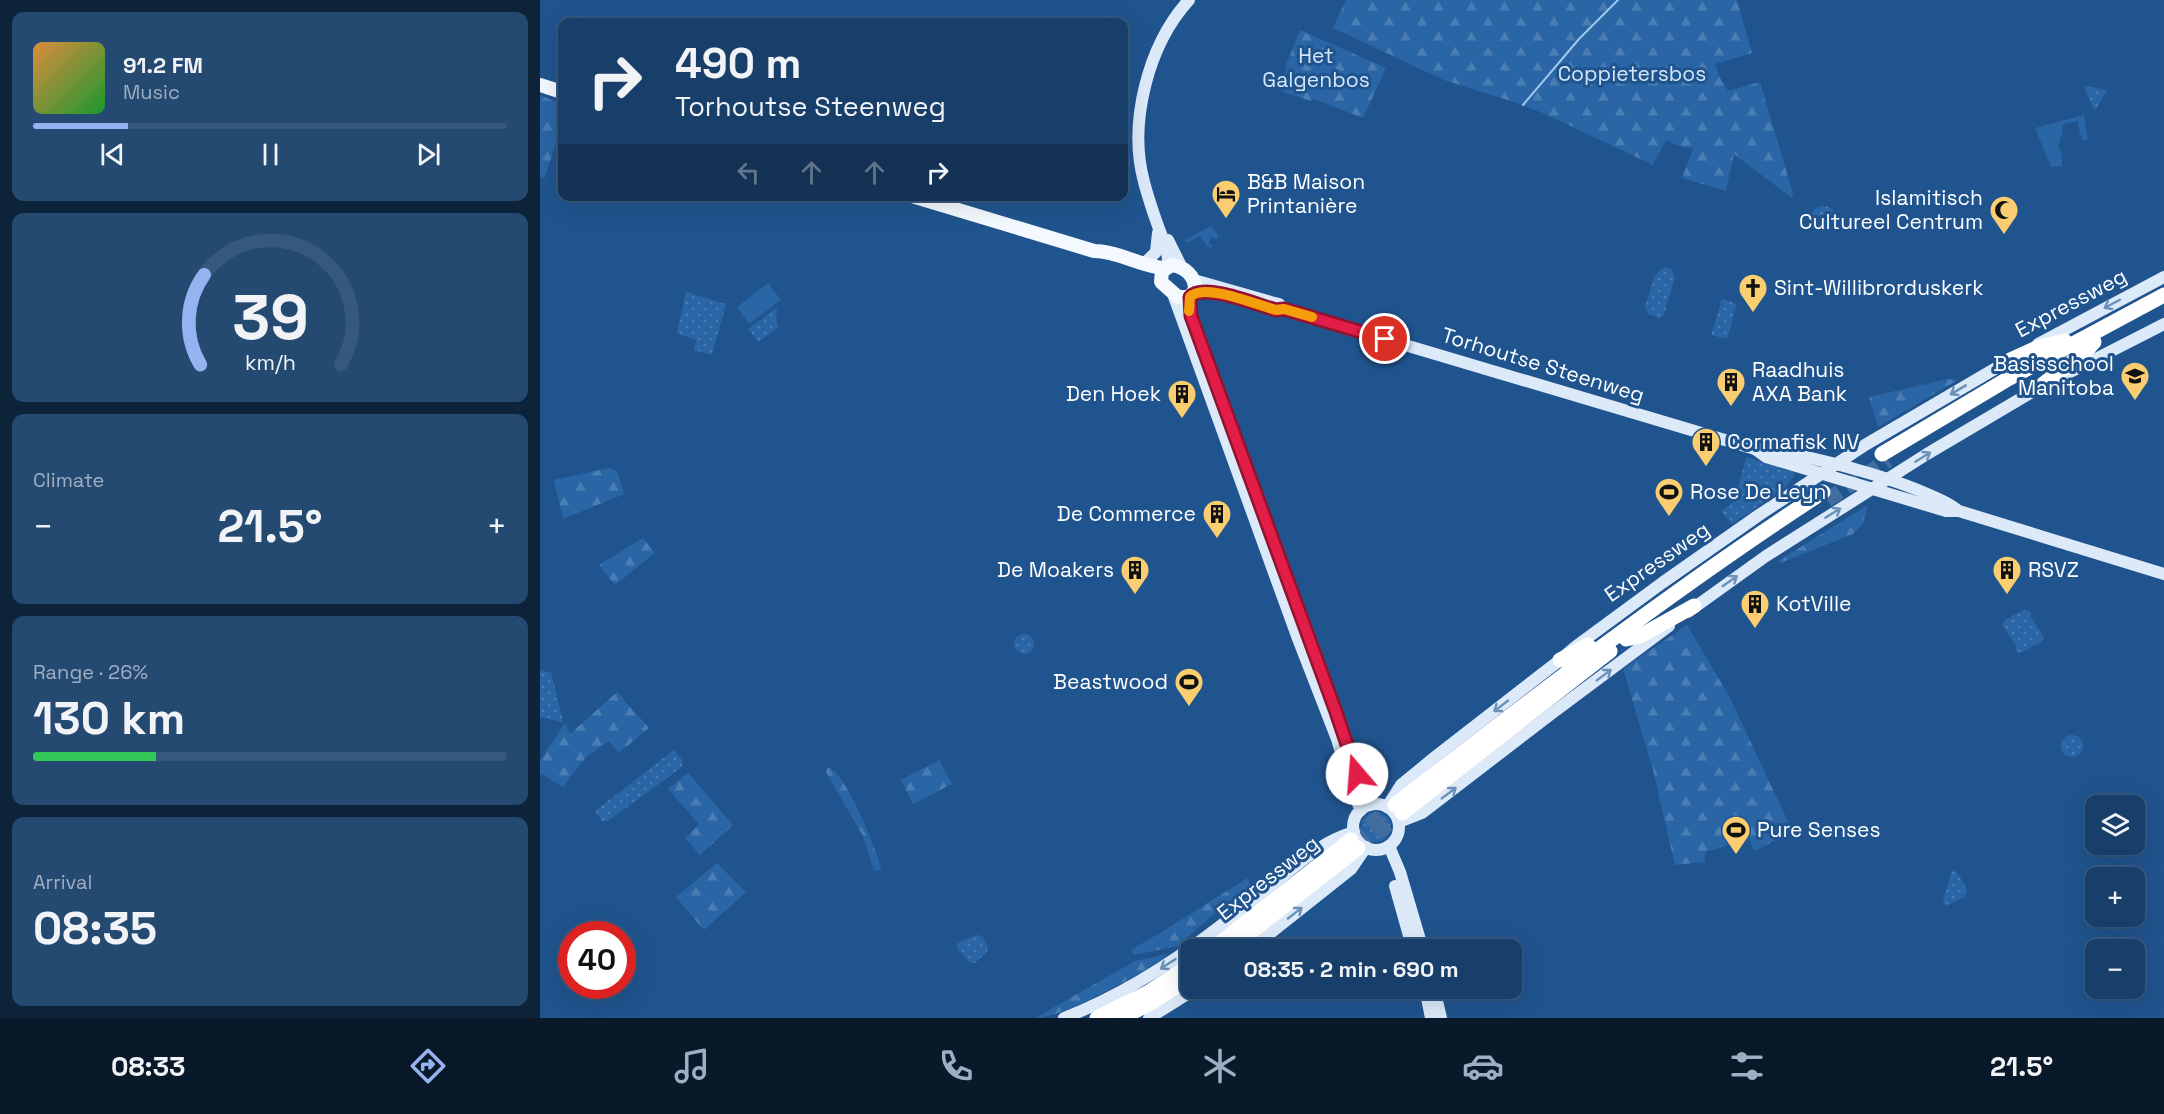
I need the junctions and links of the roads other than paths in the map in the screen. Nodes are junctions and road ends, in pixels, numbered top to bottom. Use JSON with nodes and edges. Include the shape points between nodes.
{"nodes":[{"id":1,"x":1189,"y":0,"type":"edge"},
{"id":2,"x":540,"y":85,"type":"edge"},
{"id":3,"x":558,"y":91,"type":"edge"},
{"id":4,"x":929,"y":201,"type":"edge"},
{"id":5,"x":1156,"y":220,"type":"junction"},
{"id":6,"x":1094,"y":251,"type":"junction"},
{"id":7,"x":1144,"y":264,"type":"junction"},
{"id":8,"x":1182,"y":268,"type":"junction"},
{"id":9,"x":1164,"y":270,"type":"junction"},
{"id":10,"x":2164,"y":277,"type":"edge"},
{"id":11,"x":1193,"y":290,"type":"junction"},
{"id":12,"x":1173,"y":294,"type":"junction"},
{"id":13,"x":2164,"y":295,"type":"edge"},
{"id":14,"x":2164,"y":305,"type":"edge"},
{"id":15,"x":2164,"y":324,"type":"edge"},
{"id":16,"x":2089,"y":340,"type":"junction"},
{"id":17,"x":2008,"y":361,"type":"junction"},
{"id":18,"x":2037,"y":389,"type":"junction"},
{"id":19,"x":1755,"y":449,"type":"junction"},
{"id":20,"x":1885,"y":457,"type":"tunnel mouth"},
{"id":21,"x":1839,"y":464,"type":"junction"},
{"id":22,"x":1241,"y":467,"type":"junction"},
{"id":23,"x":1824,"y":474,"type":"junction"},
{"id":24,"x":1888,"y":479,"type":"junction"},
{"id":25,"x":1872,"y":488,"type":"junction"},
{"id":26,"x":1825,"y":496,"type":"tunnel mouth"},
{"id":27,"x":1959,"y":511,"type":"junction"},
{"id":28,"x":2164,"y":574,"type":"edge"},
{"id":29,"x":1694,"y":606,"type":"junction"},
{"id":30,"x":1622,"y":636,"type":"junction"},
{"id":31,"x":1560,"y":660,"type":"junction"},
{"id":32,"x":1366,"y":807,"type":"junction"},
{"id":33,"x":1396,"y":812,"type":"junction"},
{"id":34,"x":1357,"y":842,"type":"junction"},
{"id":35,"x":1385,"y":848,"type":"junction"},
{"id":36,"x":1225,"y":939,"type":"edge"},
{"id":37,"x":1241,"y":939,"type":"edge"},
{"id":38,"x":1263,"y":939,"type":"edge"},
{"id":39,"x":1410,"y":939,"type":"edge"},
{"id":40,"x":1420,"y":939,"type":"edge"},
{"id":41,"x":1180,"y":971,"type":"edge"},
{"id":42,"x":1180,"y":991,"type":"edge"},
{"id":43,"x":1180,"y":995,"type":"edge"},
{"id":44,"x":1427,"y":999,"type":"edge"},
{"id":45,"x":1437,"y":999,"type":"edge"},
{"id":46,"x":1064,"y":1018,"type":"edge"},
{"id":47,"x":1097,"y":1018,"type":"edge"},
{"id":48,"x":1122,"y":1018,"type":"edge"},
{"id":49,"x":1149,"y":1018,"type":"edge"},
{"id":50,"x":1431,"y":1018,"type":"edge"},
{"id":51,"x":1441,"y":1018,"type":"edge"}],
"edges":[{"from":1,"to":5,"type":"street","via":[[1158,48],[1143,92],[1140,161]]},
{"from":2,"to":3,"type":"main road"},
{"from":4,"to":6,"type":"main road"},
{"from":5,"to":7,"type":"street","via":[[1156,252]]},
{"from":5,"to":8,"type":"street"},
{"from":5,"to":9,"type":"street","via":[[1167,250]]},
{"from":6,"to":7,"type":"main road"},
{"from":6,"to":9,"type":"main road","via":[[1102,257]]},
{"from":7,"to":9,"type":"main road"},
{"from":8,"to":9,"type":"main road","via":[[1172,265]]},
{"from":8,"to":11,"type":"main road"},
{"from":9,"to":12,"type":"main road","via":[[1161,282]]},
{"from":10,"to":17,"type":"street","name":"Expressweg","one_way":true},
{"from":11,"to":12,"type":"main road","via":[[1182,298]]},
{"from":11,"to":19,"type":"street","name":"Torhoutse Steenweg","via":[[1284,309]]},
{"from":11,"to":22,"type":"street","via":[[1191,316]]},
{"from":12,"to":22,"type":"street"},
{"from":13,"to":16,"type":"highway","name":"Expressweg"},
{"from":14,"to":16,"type":"highway","name":"Expressweg"},
{"from":15,"to":18,"type":"street"},
{"from":16,"to":17,"type":"highway","via":[[2039,347]]},
{"from":16,"to":18,"type":"highway","via":[[2085,352]]},
{"from":16,"to":20,"type":"highway","name":"Expressweg"},
{"from":17,"to":21,"type":"street","name":"Expressweg","one_way":true},
{"from":24,"to":18,"type":"street","one_way":true},
{"from":19,"to":21,"type":"street","name":"Torhoutse Steenweg","via":[[1767,448]]},
{"from":19,"to":23,"type":"street","name":"Torhoutse Steenweg","via":[[1766,457]]},
{"from":21,"to":23,"type":"street","name":"Expressweg"},
{"from":21,"to":24,"type":"street","name":"Torhoutse Steenweg"},
{"from":22,"to":32,"type":"street","via":[[1336,712]]},
{"from":23,"to":25,"type":"street","name":"Torhoutse Steenweg"},
{"from":23,"to":31,"type":"street","name":"Expressweg","via":[[1662,582]]},
{"from":24,"to":25,"type":"street"},
{"from":24,"to":27,"type":"street","name":"Torhoutse Steenweg"},
{"from":25,"to":27,"type":"street","name":"Torhoutse Steenweg"},
{"from":29,"to":25,"type":"street","one_way":true},
{"from":26,"to":30,"type":"highway","name":"Expressweg","via":[[1718,561]]},
{"from":27,"to":28,"type":"street","name":"Torhoutse Steenweg"},
{"from":29,"to":30,"type":"highway","via":[[1640,636]]},
{"from":33,"to":29,"type":"street","one_way":true,"via":[[1422,813]]},
{"from":30,"to":31,"type":"highway","via":[[1603,637]]},
{"from":30,"to":33,"type":"highway","name":"Expressweg"},
{"from":31,"to":33,"type":"street","name":"Expressweg","one_way":true,"via":[[1401,785]]},
{"from":32,"to":33,"type":"street","via":[[1379,804]]},
{"from":32,"to":34,"type":"street","via":[[1354,821]]},
{"from":33,"to":35,"type":"street","via":[[1398,836]]},
{"from":34,"to":35,"type":"street"},
{"from":34,"to":36,"type":"highway","name":"Expressweg"},
{"from":34,"to":37,"type":"highway","name":"Expressweg"},
{"from":38,"to":34,"type":"street","name":"Expressweg","one_way":true,"via":[[1351,869]]},
{"from":34,"to":46,"type":"street","name":"Expressweg","one_way":true,"via":[[1330,841],[1181,956],[1120,993]]},
{"from":35,"to":39,"type":"street"},
{"from":35,"to":40,"type":"street","via":[[1400,872]]},
{"from":41,"to":47,"type":"highway"},
{"from":42,"to":48,"type":"highway"},
{"from":43,"to":49,"type":"street"},
{"from":44,"to":50,"type":"street"},
{"from":45,"to":51,"type":"street"}]}
